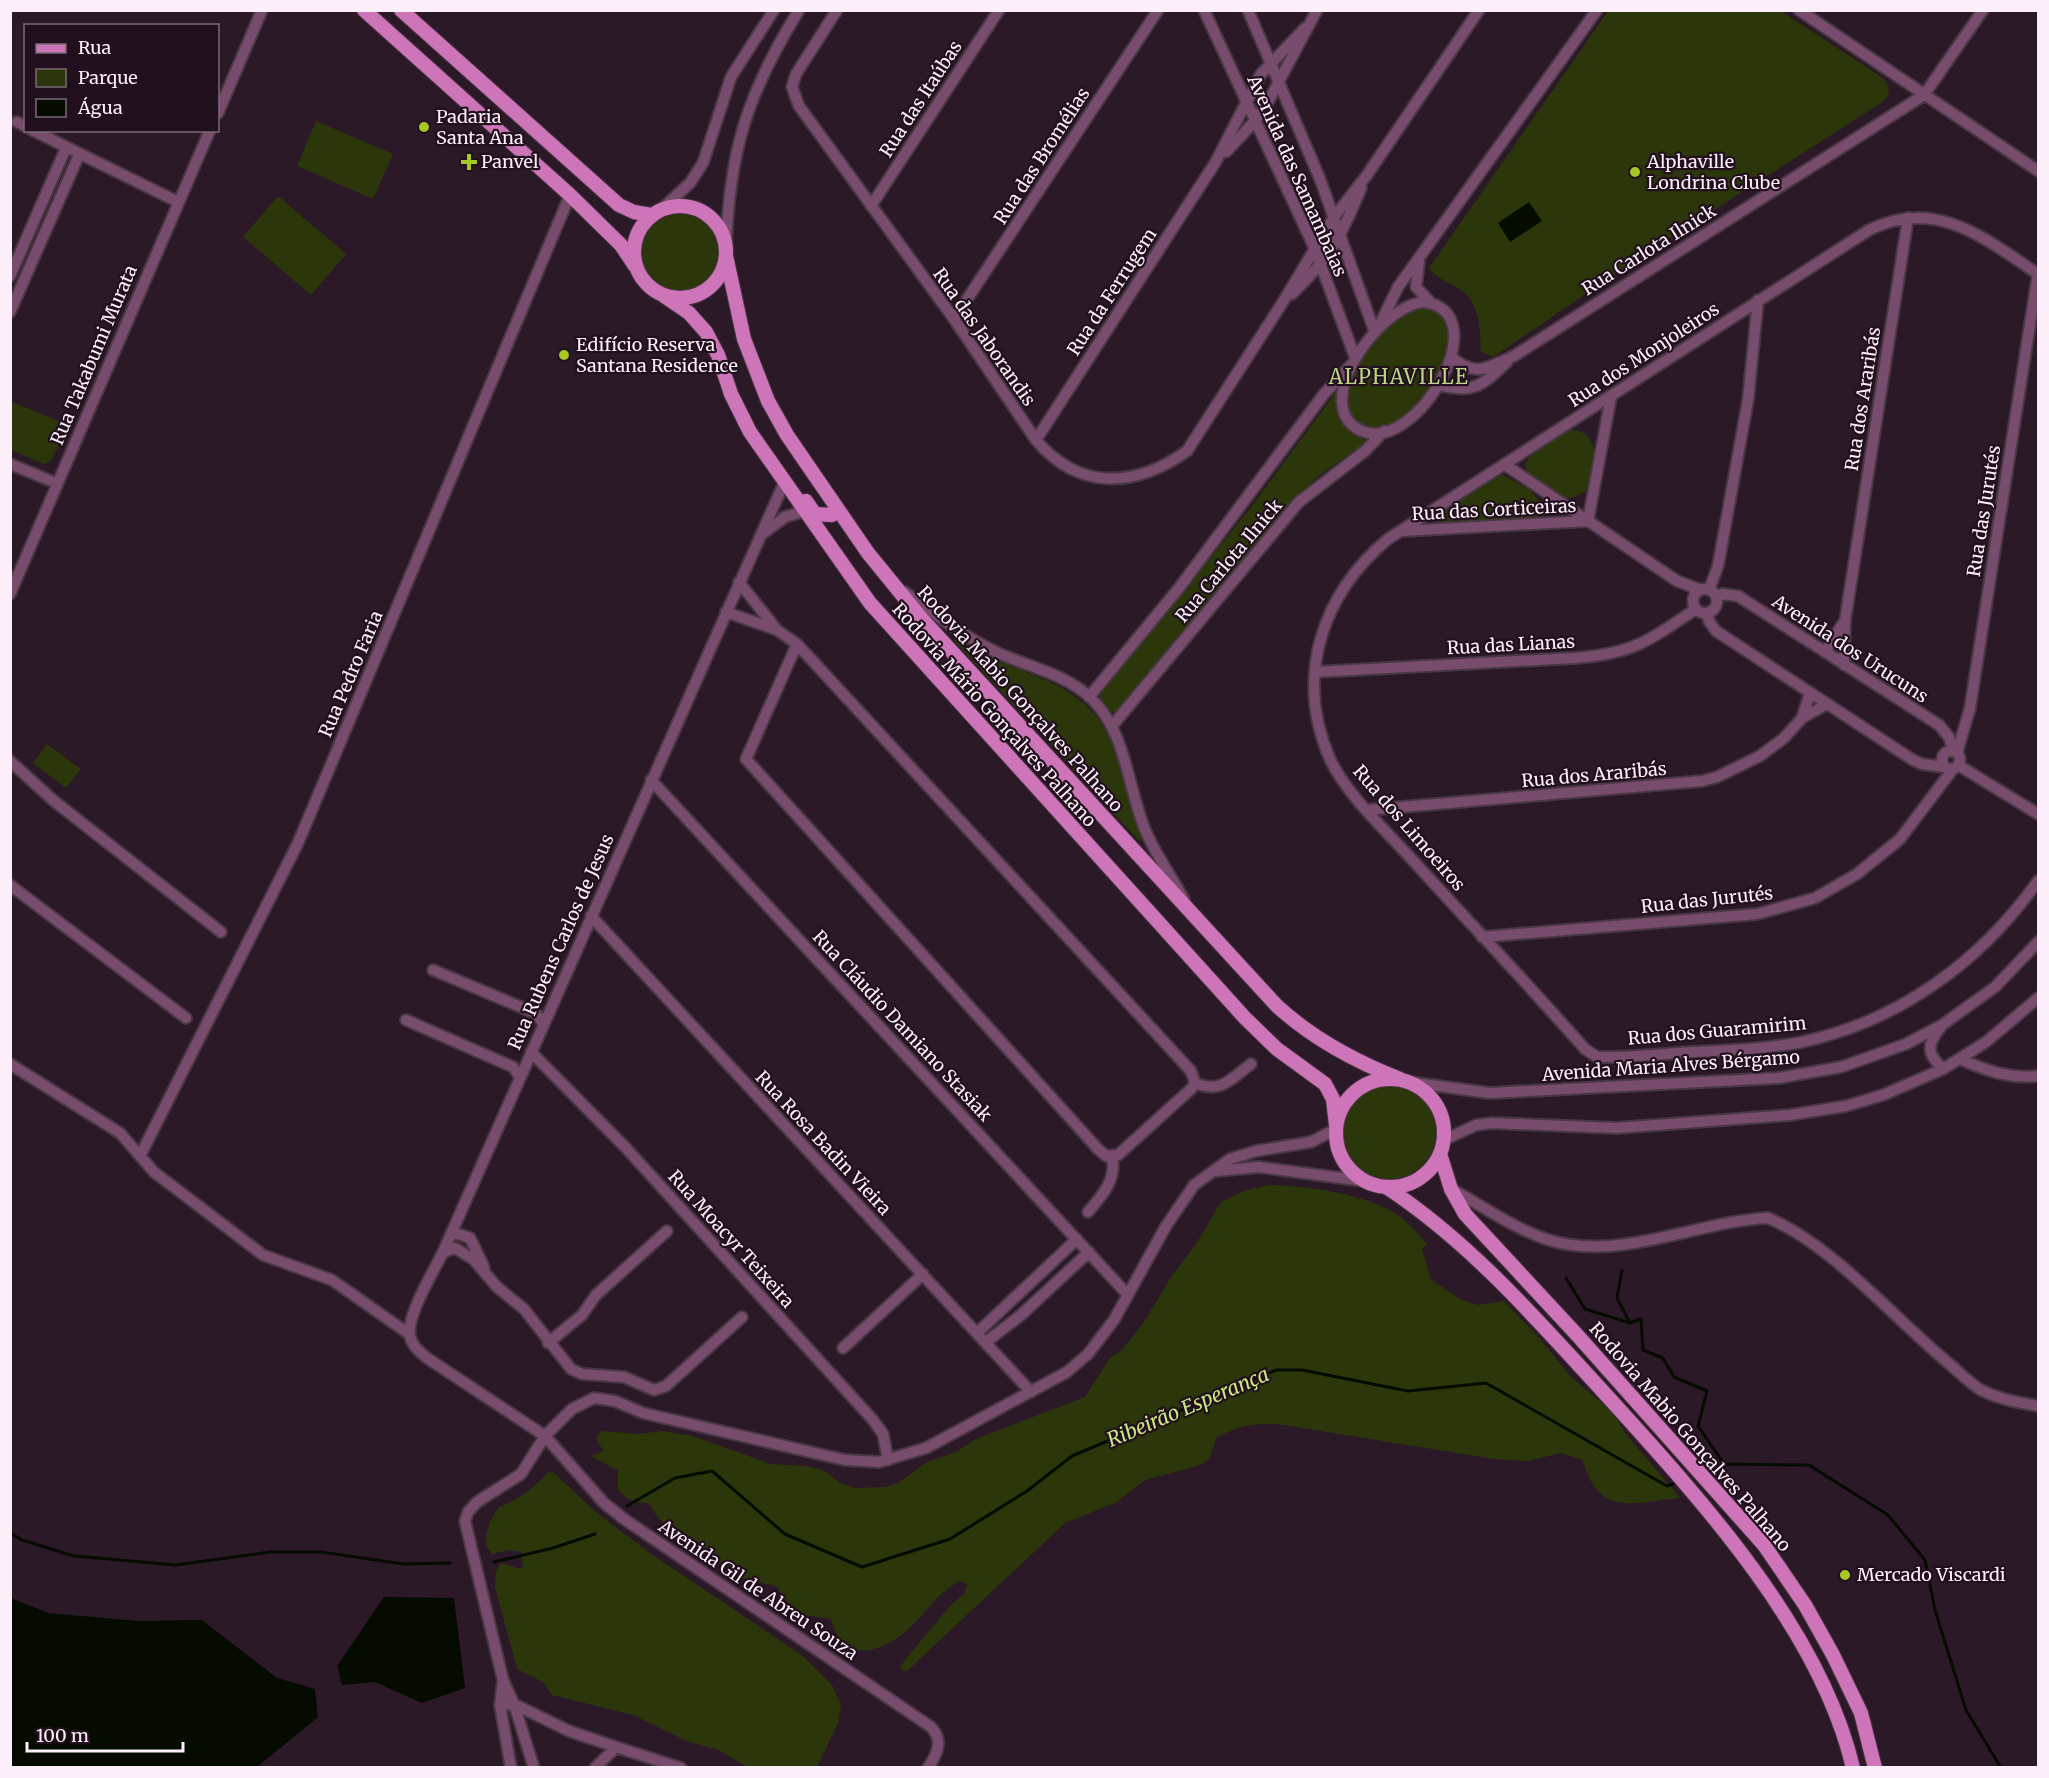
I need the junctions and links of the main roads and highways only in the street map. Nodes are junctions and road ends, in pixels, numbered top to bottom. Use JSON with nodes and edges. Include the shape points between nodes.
{"nodes":[{"id":1,"x":364,"y":10,"type":"edge"},
{"id":2,"x":401,"y":10,"type":"edge"},
{"id":3,"x":657,"y":212,"type":"junction"},
{"id":4,"x":726,"y":252,"type":"junction"},
{"id":5,"x":635,"y":266,"type":"junction"},
{"id":6,"x":664,"y":296,"type":"junction"},
{"id":7,"x":784,"y":483,"type":"junction"},
{"id":8,"x":839,"y":511,"type":"junction"},
{"id":9,"x":1405,"y":1081,"type":"junction"},
{"id":10,"x":1336,"y":1127,"type":"junction"},
{"id":11,"x":1440,"y":1154,"type":"junction"},
{"id":12,"x":1386,"y":1187,"type":"junction"},
{"id":13,"x":1853,"y":1767,"type":"edge"},
{"id":14,"x":1875,"y":1767,"type":"edge"}],
"edges":[{"from":1,"to":5,"type":"main road","via":[[570,195],[621,245]]},
{"from":2,"to":3,"type":"main road","via":[[619,205],[634,212]]},
{"from":3,"to":4,"type":"main road","via":[[689,206],[705,212],[717,224]]},
{"from":3,"to":5,"type":"main road","via":[[642,224],[634,240]]},
{"from":4,"to":6,"type":"main road","via":[[721,272],[705,291],[689,297]]},
{"from":4,"to":8,"type":"main road","name":"Rodovia Mabio Gonçalves Palhano","via":[[738,320],[757,375],[787,435]]},
{"from":5,"to":6,"type":"main road","via":[[644,281]]},
{"from":6,"to":7,"type":"main road","name":"Rodovia Mário Gonçalves Palhano","via":[[689,313],[706,332],[736,406]]},
{"from":7,"to":8,"type":"main road","via":[[796,490],[815,513],[832,515]]},
{"from":7,"to":10,"type":"main road","name":"Rodovia Mário Gonçalves Palhano","via":[[898,636],[1222,992],[1271,1043],[1319,1077],[1333,1099]]},
{"from":8,"to":9,"type":"main road","name":"Rodovia Mabio Gonçalves Palhano","via":[[887,578],[1271,1000],[1303,1028],[1347,1056]]},
{"from":9,"to":10,"type":"main road","via":[[1381,1079],[1354,1092],[1342,1107]]},
{"from":9,"to":11,"type":"main road","via":[[1426,1092],[1438,1107],[1444,1125]]},
{"from":10,"to":12,"type":"main road","via":[[1344,1163],[1365,1181]]},
{"from":11,"to":12,"type":"main road","via":[[1422,1177],[1406,1185]]},
{"from":11,"to":14,"type":"main road","name":"Rodovia Mabio Gonçalves Palhano","via":[[1451,1189],[1473,1224],[1764,1545],[1805,1605],[1861,1713]]},
{"from":12,"to":13,"type":"main road","name":"Rodovia Mabio Gonçalves Palhano","via":[[1465,1249],[1525,1306],[1675,1473],[1751,1565],[1821,1674]]}]}
